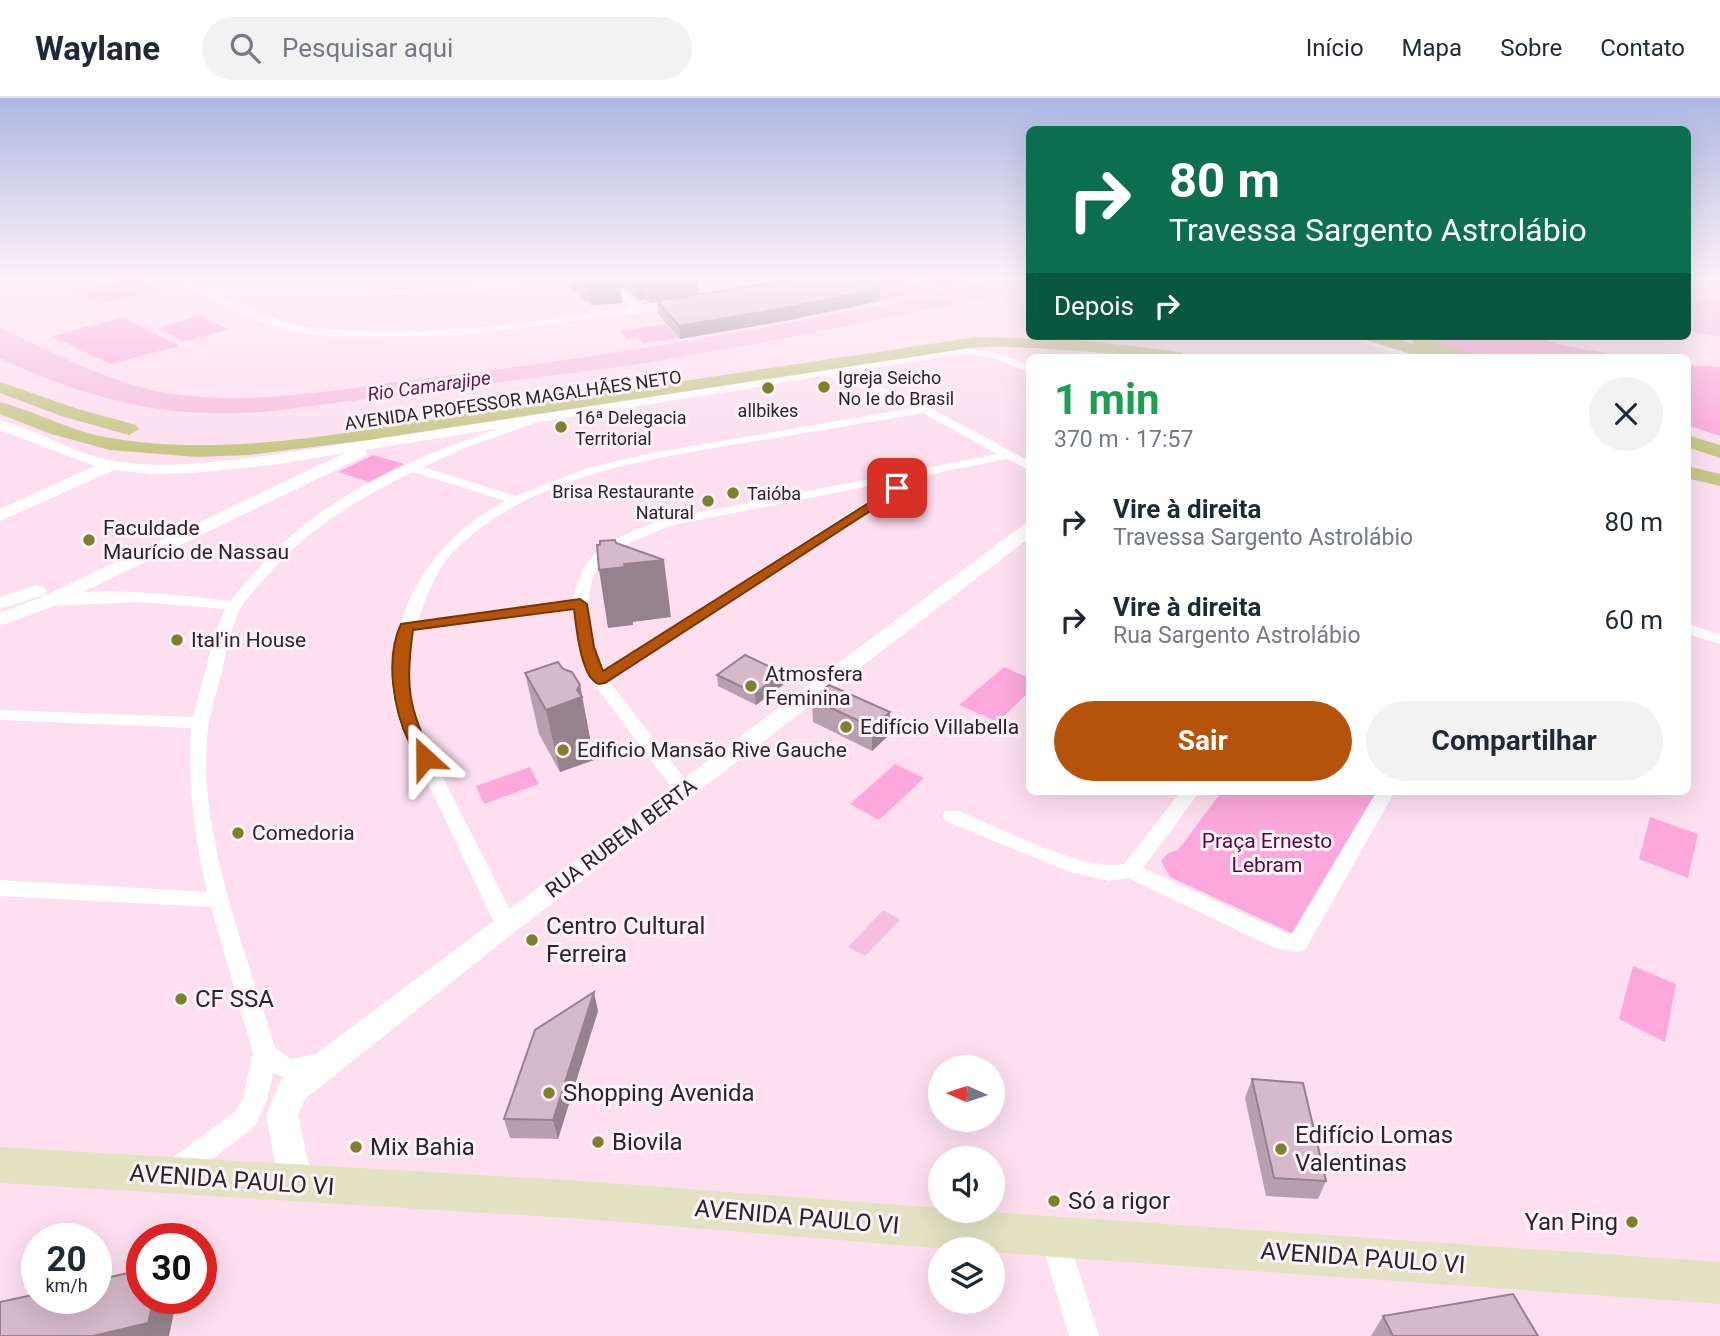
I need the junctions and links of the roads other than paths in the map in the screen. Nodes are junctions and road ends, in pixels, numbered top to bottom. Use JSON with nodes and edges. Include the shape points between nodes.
{"nodes":[{"id":1,"x":986,"y":334,"type":"edge"},
{"id":2,"x":998,"y":334,"type":"edge"},
{"id":3,"x":1073,"y":340,"type":"edge"},
{"id":4,"x":1140,"y":340,"type":"edge"},
{"id":5,"x":1363,"y":340,"type":"edge"},
{"id":6,"x":1382,"y":340,"type":"edge"},
{"id":7,"x":1413,"y":340,"type":"edge"},
{"id":8,"x":1163,"y":354,"type":"edge"},
{"id":9,"x":1176,"y":354,"type":"edge"},
{"id":10,"x":1405,"y":354,"type":"edge"},
{"id":11,"x":1427,"y":354,"type":"edge"},
{"id":12,"x":1455,"y":354,"type":"edge"},
{"id":13,"x":1026,"y":368,"type":"edge"},
{"id":14,"x":784,"y":370,"type":"junction"},
{"id":15,"x":821,"y":373,"type":"junction"},
{"id":16,"x":749,"y":383,"type":"junction"},
{"id":17,"x":0,"y":387,"type":"edge"},
{"id":18,"x":0,"y":408,"type":"edge"},
{"id":19,"x":925,"y":409,"type":"junction"},
{"id":20,"x":543,"y":416,"type":"junction"},
{"id":21,"x":0,"y":425,"type":"edge"},
{"id":22,"x":58,"y":430,"type":"junction"},
{"id":23,"x":1704,"y":439,"type":"edge"},
{"id":24,"x":384,"y":442,"type":"junction"},
{"id":25,"x":1720,"y":452,"type":"edge"},
{"id":26,"x":70,"y":453,"type":"junction"},
{"id":27,"x":1009,"y":455,"type":"junction"},
{"id":28,"x":273,"y":460,"type":"junction"},
{"id":29,"x":1026,"y":464,"type":"edge"},
{"id":30,"x":112,"y":465,"type":"junction"},
{"id":31,"x":410,"y":467,"type":"junction"},
{"id":32,"x":1691,"y":470,"type":"edge"},
{"id":33,"x":1691,"y":471,"type":"edge"},
{"id":34,"x":1720,"y":472,"type":"edge"},
{"id":35,"x":920,"y":474,"type":"junction"},
{"id":36,"x":1720,"y":480,"type":"edge"},
{"id":37,"x":515,"y":500,"type":"junction"},
{"id":38,"x":0,"y":516,"type":"edge"},
{"id":39,"x":1026,"y":531,"type":"edge"},
{"id":40,"x":49,"y":601,"type":"junction"},
{"id":41,"x":0,"y":603,"type":"edge"},
{"id":42,"x":580,"y":604,"type":"junction"},
{"id":43,"x":234,"y":606,"type":"junction"},
{"id":44,"x":0,"y":620,"type":"edge"},
{"id":45,"x":407,"y":627,"type":"junction"},
{"id":46,"x":1691,"y":630,"type":"edge"},
{"id":47,"x":1720,"y":639,"type":"edge"},
{"id":48,"x":599,"y":680,"type":"junction"},
{"id":49,"x":0,"y":715,"type":"edge"},
{"id":50,"x":200,"y":723,"type":"junction"},
{"id":51,"x":684,"y":791,"type":"junction"},
{"id":52,"x":1188,"y":795,"type":"edge"},
{"id":53,"x":1384,"y":795,"type":"edge"},
{"id":54,"x":952,"y":816,"type":"dead end"},
{"id":55,"x":1130,"y":870,"type":"junction"},
{"id":56,"x":0,"y":888,"type":"edge"},
{"id":57,"x":219,"y":900,"type":"junction"},
{"id":58,"x":506,"y":924,"type":"junction"},
{"id":59,"x":265,"y":1053,"type":"junction"},
{"id":60,"x":334,"y":1058,"type":"junction"},
{"id":61,"x":0,"y":1165,"type":"edge"},
{"id":62,"x":171,"y":1175,"type":"junction"},
{"id":63,"x":296,"y":1184,"type":"junction"},
{"id":64,"x":1054,"y":1237,"type":"junction"},
{"id":65,"x":1720,"y":1283,"type":"edge"},
{"id":66,"x":1084,"y":1336,"type":"edge"}],
"edges":[{"from":1,"to":17,"type":"main road","name":"AVENIDA PROFESSOR MAGALHÃES NETO","via":[[241,437],[131,429],[78,416]]},
{"from":2,"to":14,"type":"main road","name":"AVENIDA PROFESSOR MAGALHÃES NETO"},
{"from":3,"to":8,"type":"main road","name":"AVENIDA PROFESSOR MAGALHÃES NETO"},
{"from":4,"to":9,"type":"main road"},
{"from":5,"to":10,"type":"street"},
{"from":6,"to":11,"type":"main road"},
{"from":7,"to":12,"type":"main road"},
{"from":13,"to":15,"type":"street","name":"AVENIDA PROFESSOR MAGALHÃES NETO","via":[[985,353],[955,351]]},
{"from":14,"to":16,"type":"main road"},
{"from":14,"to":22,"type":"main road","name":"AVENIDA PROFESSOR MAGALHÃES NETO","via":[[248,449],[141,448]]},
{"from":15,"to":16,"type":"street","name":"AVENIDA PROFESSOR MAGALHÃES NETO"},
{"from":15,"to":19,"type":"street","via":[[892,393]]},
{"from":16,"to":20,"type":"street","name":"AVENIDA PROFESSOR MAGALHÃES NETO"},
{"from":18,"to":22,"type":"main road","name":"AVENIDA PROFESSOR MAGALHÃES NETO"},
{"from":19,"to":27,"type":"street"},
{"from":19,"to":37,"type":"street","via":[[648,456],[578,474]]},
{"from":20,"to":24,"type":"street","name":"AVENIDA PROFESSOR MAGALHÃES NETO"},
{"from":20,"to":31,"type":"street"},
{"from":21,"to":26,"type":"street","name":"AVENIDA PROFESSOR MAGALHÃES NETO"},
{"from":22,"to":26,"type":"main road"},
{"from":23,"to":25,"type":"main road"},
{"from":24,"to":28,"type":"street","name":"AVENIDA PROFESSOR MAGALHÃES NETO"},
{"from":24,"to":40,"type":"street"},
{"from":26,"to":30,"type":"street","name":"AVENIDA PROFESSOR MAGALHÃES NETO"},
{"from":27,"to":29,"type":"street"},
{"from":27,"to":35,"type":"street"},
{"from":28,"to":30,"type":"street","name":"AVENIDA PROFESSOR MAGALHÃES NETO","via":[[184,468]]},
{"from":28,"to":41,"type":"street","via":[[294,461],[298,466],[288,476],[75,575]]},
{"from":30,"to":38,"type":"street"},
{"from":31,"to":37,"type":"street"},
{"from":31,"to":43,"type":"street","via":[[315,523],[265,568]]},
{"from":32,"to":34,"type":"main road"},
{"from":33,"to":36,"type":"main road"},
{"from":35,"to":42,"type":"street","via":[[711,512],[642,531],[599,558],[586,575]]},
{"from":35,"to":48,"type":"street"},
{"from":37,"to":45,"type":"street","via":[[440,555],[418,589]]},
{"from":39,"to":51,"type":"street","name":"RUA RUBEM BERTA"},
{"from":40,"to":43,"type":"street","via":[[110,597]]},
{"from":40,"to":44,"type":"street"},
{"from":42,"to":45,"type":"street"},
{"from":42,"to":48,"type":"street","via":[[587,647]]},
{"from":43,"to":50,"type":"street"},
{"from":45,"to":58,"type":"street","via":[[401,697],[413,734]]},
{"from":46,"to":47,"type":"street"},
{"from":48,"to":51,"type":"street"},
{"from":49,"to":50,"type":"street"},
{"from":50,"to":57,"type":"street","via":[[198,779]]},
{"from":51,"to":58,"type":"street","name":"RUA RUBEM BERTA"},
{"from":52,"to":55,"type":"street"},
{"from":53,"to":55,"type":"street","via":[[1297,944],[1283,942]]},
{"from":54,"to":55,"type":"street","via":[[1077,867],[1109,874]]},
{"from":56,"to":57,"type":"street"},
{"from":57,"to":59,"type":"street"},
{"from":58,"to":60,"type":"street","name":"RUA RUBEM BERTA"},
{"from":59,"to":60,"type":"street","via":[[282,1069],[300,1071]]},
{"from":59,"to":62,"type":"street","via":[[255,1100],[245,1119]]},
{"from":60,"to":63,"type":"street","name":"RUA RUBEM BERTA","via":[[292,1090],[282,1115]]},
{"from":61,"to":62,"type":"main road","name":"AVENIDA PAULO VI"},
{"from":62,"to":63,"type":"main road","name":"AVENIDA PAULO VI"},
{"from":63,"to":64,"type":"main road","name":"AVENIDA PAULO VI","via":[[584,1200]]},
{"from":64,"to":65,"type":"main road","name":"AVENIDA PAULO VI"},
{"from":64,"to":66,"type":"street"}]}
